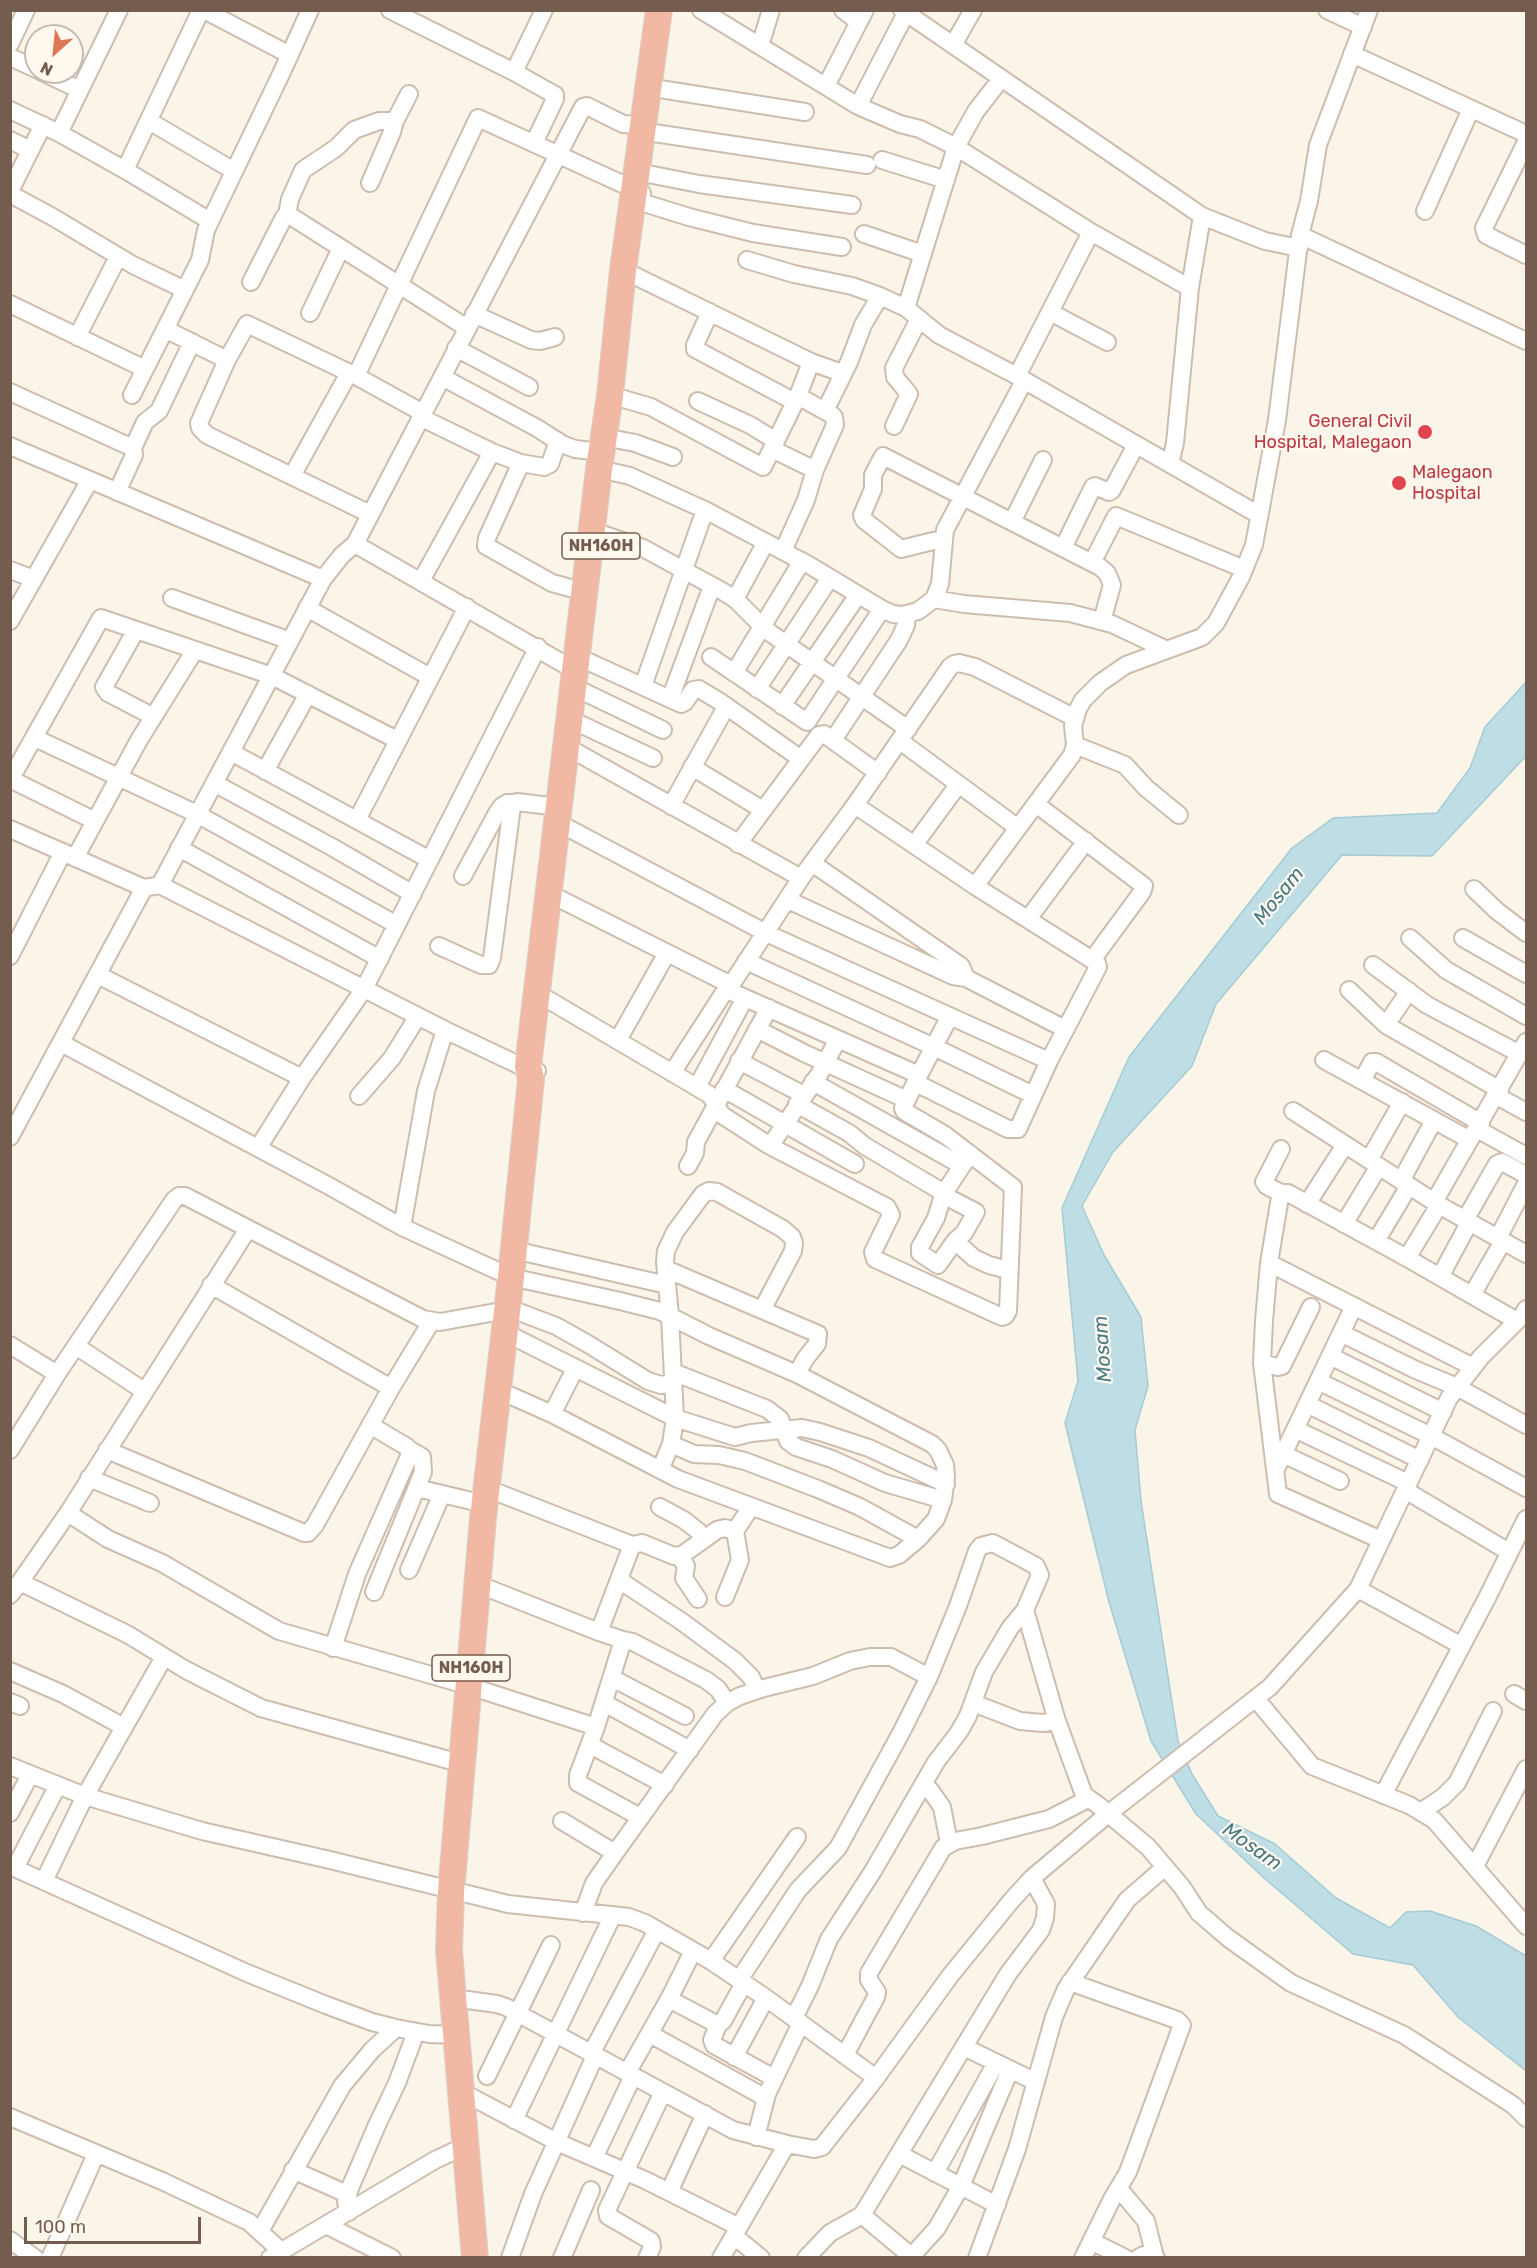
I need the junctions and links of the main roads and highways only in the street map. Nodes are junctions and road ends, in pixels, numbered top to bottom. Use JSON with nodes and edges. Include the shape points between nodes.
{"nodes":[{"id":1,"x":659,"y":10,"type":"edge"},
{"id":2,"x":671,"y":10,"type":"edge"},
{"id":3,"x":648,"y":129,"type":"junction"},
{"id":4,"x":606,"y":458,"type":"junction"},
{"id":5,"x":582,"y":675,"type":"junction"},
{"id":6,"x":572,"y":750,"type":"junction"},
{"id":7,"x":475,"y":2258,"type":"edge"}],
"edges":[{"from":1,"to":3,"type":"highway","number":"NH160H"},
{"from":2,"to":3,"type":"highway","number":"NH160H","via":[[660,89]]},
{"from":3,"to":4,"type":"highway","number":"NH160H"},
{"from":4,"to":5,"type":"highway","number":"NH160H","via":[[602,534]]},
{"from":4,"to":5,"type":"highway","number":"NH160H","via":[[585,592]]},
{"from":5,"to":6,"type":"highway","number":"NH160H"},
{"from":5,"to":6,"type":"highway","number":"NH160H","via":[[580,724]]},
{"from":6,"to":7,"type":"highway","number":"NH160H","via":[[485,1496],[452,1892],[449,1950]]}]}
